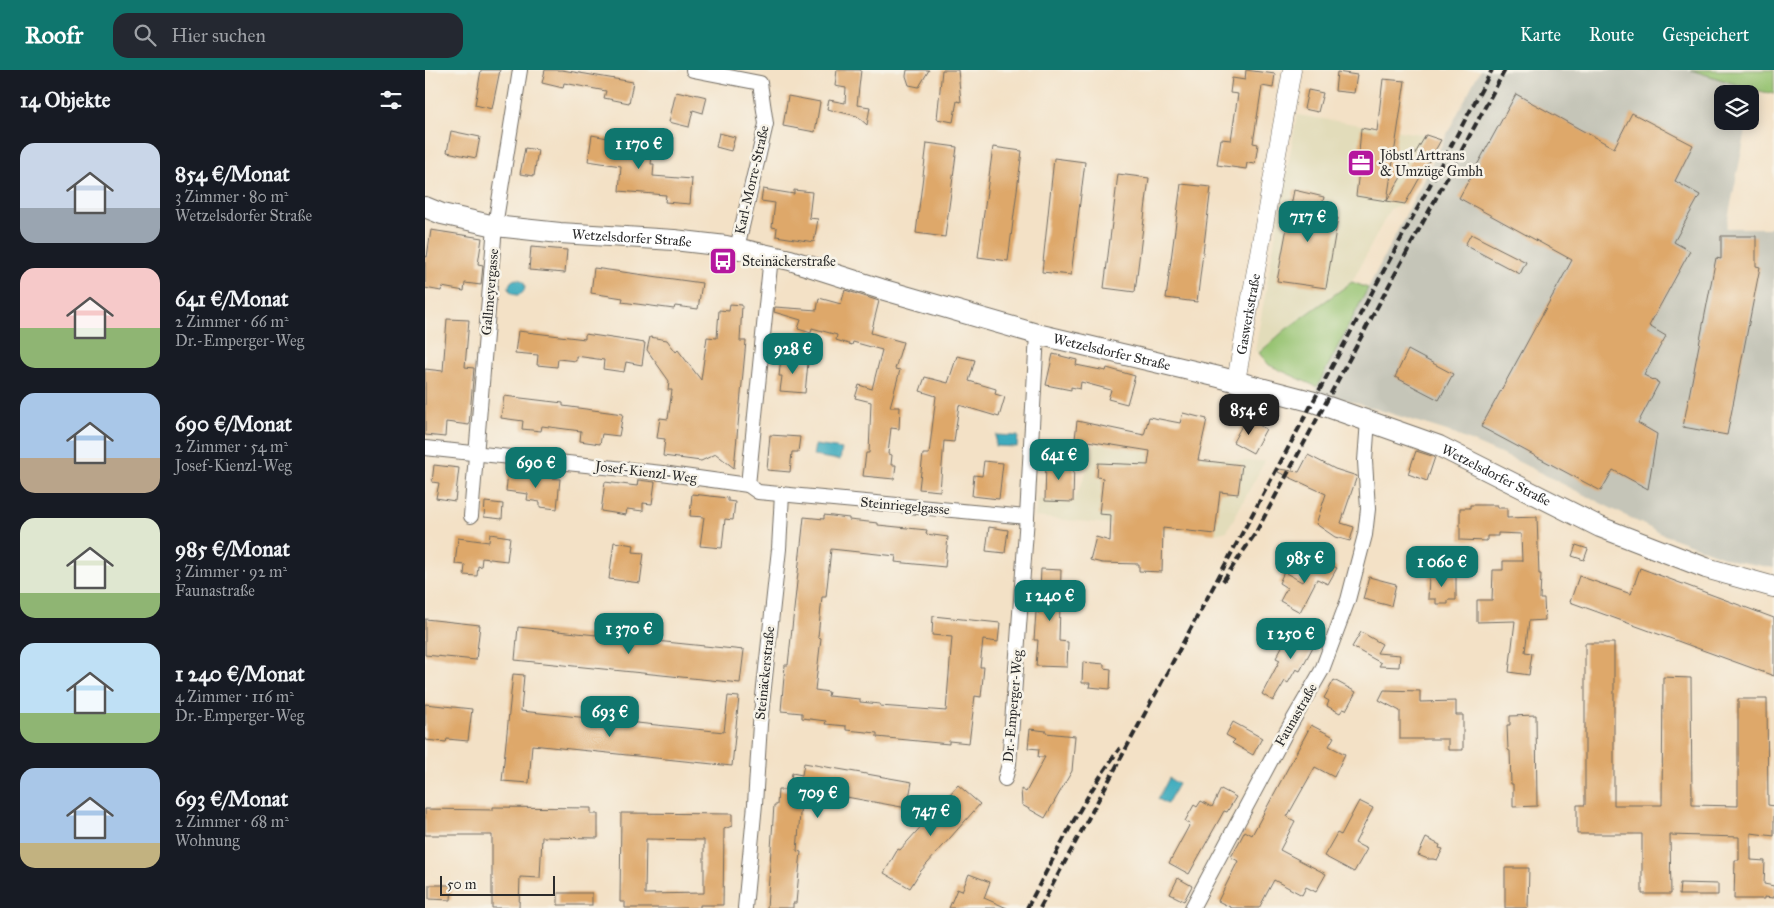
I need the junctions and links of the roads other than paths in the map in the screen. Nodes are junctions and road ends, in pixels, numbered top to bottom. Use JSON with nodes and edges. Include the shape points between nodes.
{"nodes":[{"id":1,"x":520,"y":70,"type":"edge"},
{"id":2,"x":693,"y":70,"type":"edge"},
{"id":3,"x":1292,"y":70,"type":"edge"},
{"id":4,"x":425,"y":208,"type":"edge"},
{"id":5,"x":495,"y":226,"type":"junction"},
{"id":6,"x":737,"y":248,"type":"junction"},
{"id":7,"x":771,"y":256,"type":"junction"},
{"id":8,"x":1037,"y":334,"type":"junction"},
{"id":9,"x":1236,"y":381,"type":"junction"},
{"id":10,"x":1368,"y":420,"type":"junction"},
{"id":11,"x":425,"y":448,"type":"edge"},
{"id":12,"x":476,"y":452,"type":"junction"},
{"id":13,"x":748,"y":485,"type":"junction"},
{"id":14,"x":782,"y":494,"type":"junction"},
{"id":15,"x":471,"y":516,"type":"dead end"},
{"id":16,"x":1027,"y":517,"type":"junction"},
{"id":17,"x":1774,"y":587,"type":"edge"},
{"id":18,"x":1005,"y":779,"type":"dead end"},
{"id":19,"x":745,"y":908,"type":"edge"},
{"id":20,"x":1192,"y":908,"type":"edge"}],
"edges":[{"from":1,"to":5,"type":"street","name":"Gallmeyergasse"},
{"from":2,"to":6,"type":"street","name":"Karl-Morre-Straße","via":[[760,83],[767,124]]},
{"from":3,"to":9,"type":"street","name":"Gaswerkstraße"},
{"from":4,"to":5,"type":"main road","name":"Wetzelsdorfer Straße"},
{"from":5,"to":6,"type":"main road","name":"Wetzelsdorfer Straße"},
{"from":5,"to":12,"type":"street","name":"Gallmeyergasse"},
{"from":6,"to":7,"type":"main road","name":"Wetzelsdorfer Straße"},
{"from":7,"to":8,"type":"main road","name":"Wetzelsdorfer Straße"},
{"from":7,"to":13,"type":"street"},
{"from":8,"to":9,"type":"main road","name":"Wetzelsdorfer Straße"},
{"from":8,"to":16,"type":"street","name":"Dr.-Emperger-Weg"},
{"from":9,"to":10,"type":"main road","name":"Wetzelsdorfer Straße"},
{"from":10,"to":17,"type":"main road","name":"Wetzelsdorfer Straße","via":[[1439,446],[1600,527],[1706,568]]},
{"from":10,"to":20,"type":"street","name":"Faunastraße","via":[[1365,461],[1368,509],[1349,600],[1322,670]]},
{"from":11,"to":12,"type":"street","name":"Josef-Kienzl-Weg"},
{"from":12,"to":13,"type":"street","name":"Josef-Kienzl-Weg"},
{"from":12,"to":15,"type":"street","name":"Gallmeyergasse"},
{"from":13,"to":14,"type":"street","via":[[758,492]]},
{"from":14,"to":16,"type":"street","name":"Steinriegelgasse"},
{"from":14,"to":19,"type":"street","name":"Steinäckerstraße"},
{"from":16,"to":18,"type":"street","name":"Dr.-Emperger-Weg","via":[[1009,764]]}]}
